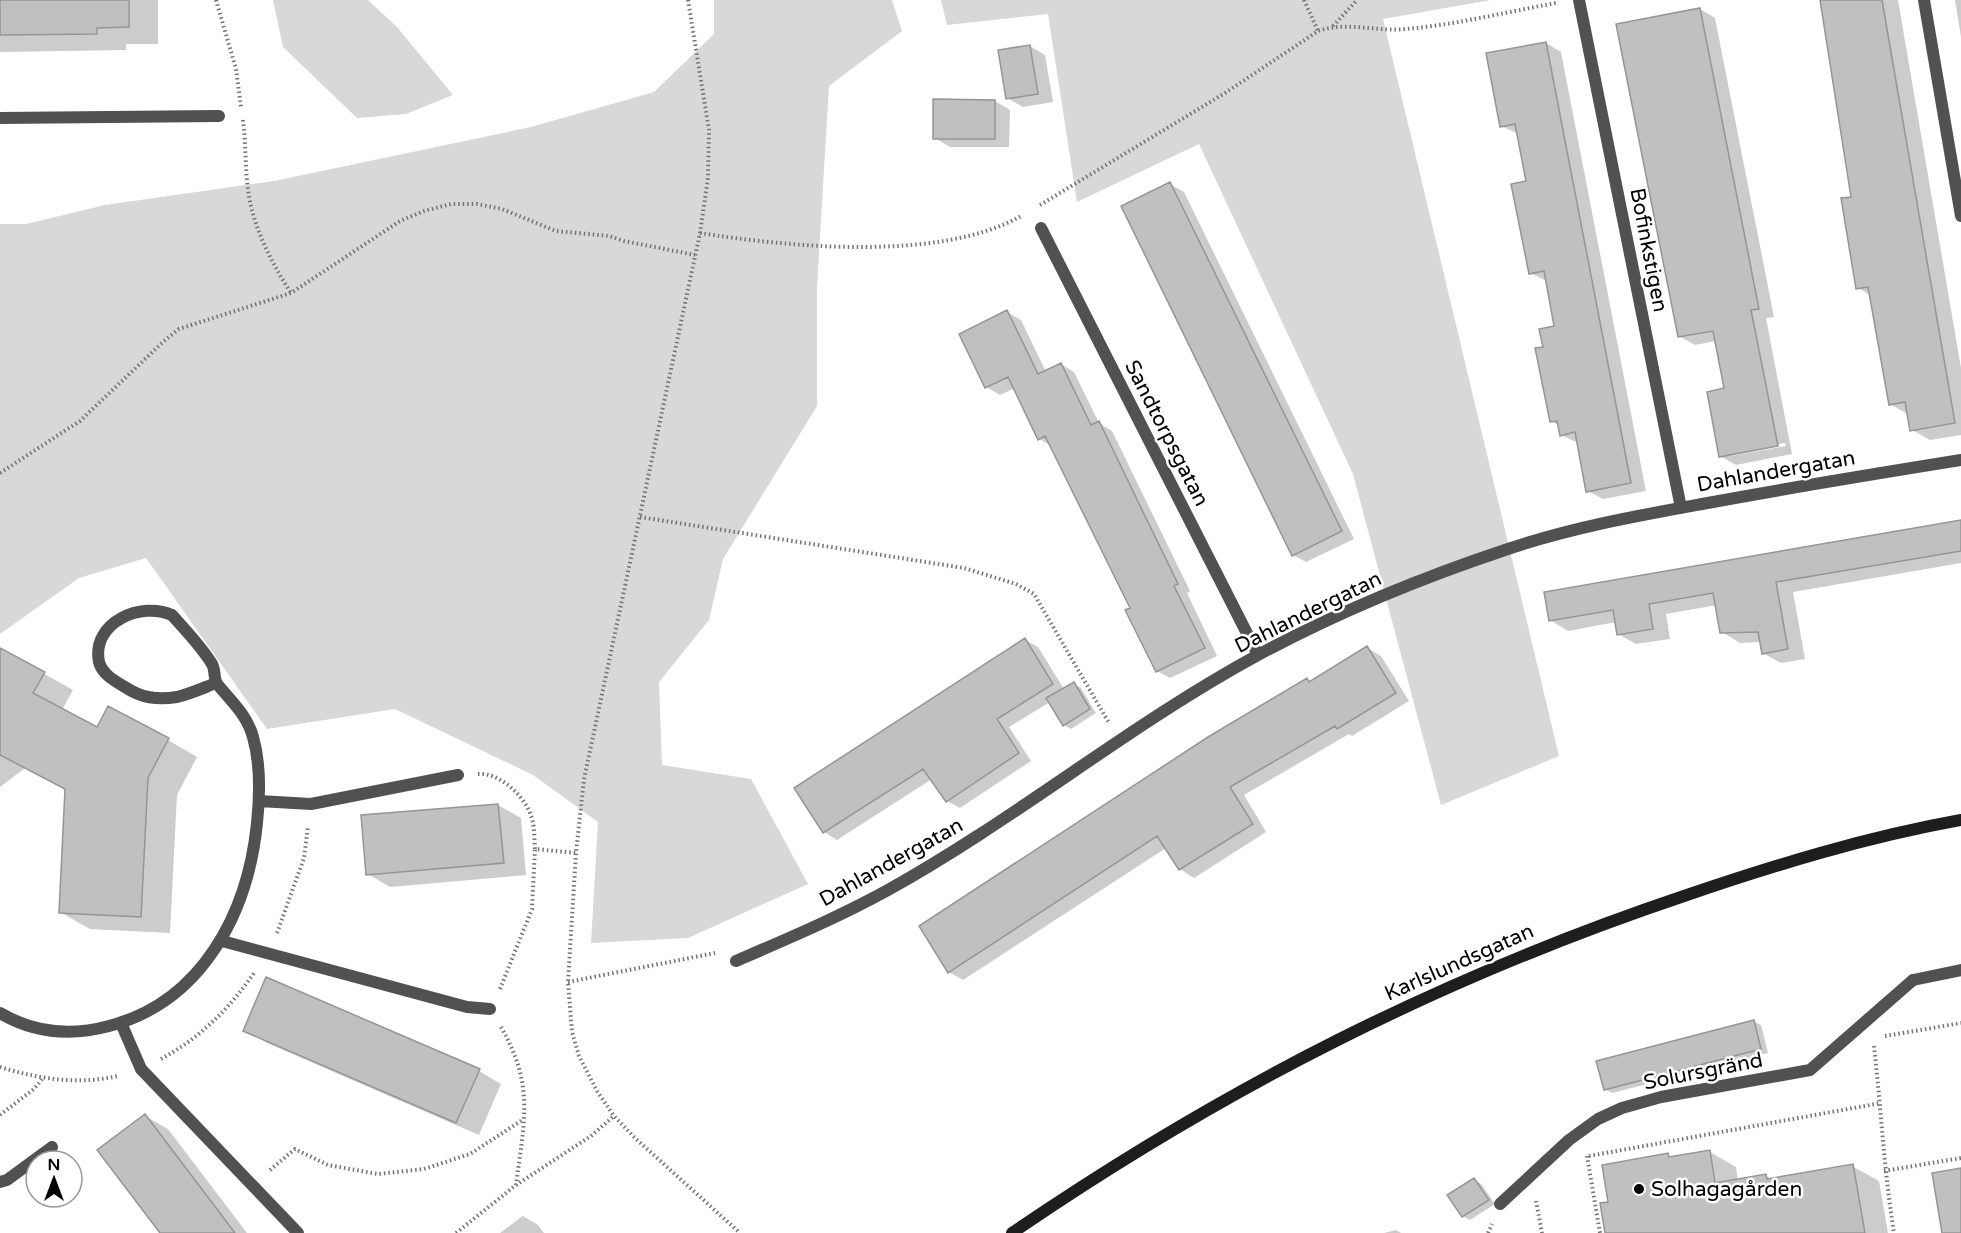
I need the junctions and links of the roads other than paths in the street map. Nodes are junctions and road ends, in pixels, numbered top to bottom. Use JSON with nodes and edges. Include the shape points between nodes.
{"nodes":[{"id":1,"x":1579,"y":0,"type":"edge"},
{"id":2,"x":1924,"y":0,"type":"edge"},
{"id":3,"x":219,"y":116,"type":"dead end"},
{"id":4,"x":0,"y":118,"type":"edge"},
{"id":5,"x":1961,"y":216,"type":"edge"},
{"id":6,"x":1041,"y":228,"type":"dead end"},
{"id":7,"x":1961,"y":460,"type":"edge"},
{"id":8,"x":1681,"y":508,"type":"junction"},
{"id":9,"x":1258,"y":655,"type":"junction"},
{"id":10,"x":216,"y":683,"type":"junction"},
{"id":11,"x":458,"y":776,"type":"road end"},
{"id":12,"x":259,"y":801,"type":"junction"},
{"id":13,"x":1961,"y":820,"type":"edge"},
{"id":14,"x":222,"y":941,"type":"junction"},
{"id":15,"x":735,"y":960,"type":"road end"},
{"id":16,"x":1961,"y":970,"type":"edge"},
{"id":17,"x":490,"y":1009,"type":"road end"},
{"id":18,"x":0,"y":1013,"type":"edge"},
{"id":19,"x":121,"y":1023,"type":"junction"},
{"id":20,"x":52,"y":1147,"type":"dead end"},
{"id":21,"x":0,"y":1182,"type":"edge"},
{"id":22,"x":1500,"y":1204,"type":"dead end"},
{"id":23,"x":298,"y":1233,"type":"edge"},
{"id":24,"x":1012,"y":1233,"type":"edge"}],
"edges":[{"from":1,"to":8,"type":"street","name":"Bofinkstigen"},
{"from":2,"to":5,"type":"street"},
{"from":3,"to":4,"type":"street"},
{"from":6,"to":9,"type":"street","name":"Sandtorpsgatan"},
{"from":7,"to":8,"type":"street","name":"Dahlandergatan"},
{"from":8,"to":9,"type":"street","name":"Dahlandergatan","via":[[1620,519],[1507,549],[1352,609]]},
{"from":9,"to":15,"type":"street","name":"Dahlandergatan","via":[[1118,739],[981,833],[889,889],[834,918]]},
{"from":10,"to":10,"type":"street","via":[[214,668],[202,650],[172,615],[162,610],[134,612],[119,619],[100,645],[99,663],[109,677],[140,697],[178,696]]},
{"from":10,"to":12,"type":"street","via":[[245,716],[254,737]]},
{"from":11,"to":12,"type":"street","via":[[321,803]]},
{"from":12,"to":14,"type":"street","via":[[254,854],[241,899]]},
{"from":13,"to":24,"type":"main road","name":"Karlslundsgatan","via":[[1778,864],[1623,916],[1436,991],[1220,1101]]},
{"from":14,"to":17,"type":"street","via":[[467,1007]]},
{"from":14,"to":19,"type":"street","via":[[188,982],[151,1010]]},
{"from":16,"to":22,"type":"street","name":"Solursgränd","via":[[1913,980],[1810,1070],[1661,1097],[1598,1119],[1569,1140]]},
{"from":18,"to":19,"type":"street","via":[[16,1022],[56,1032],[86,1032]]},
{"from":19,"to":23,"type":"street","via":[[141,1069]]},
{"from":20,"to":21,"type":"street"}]}
